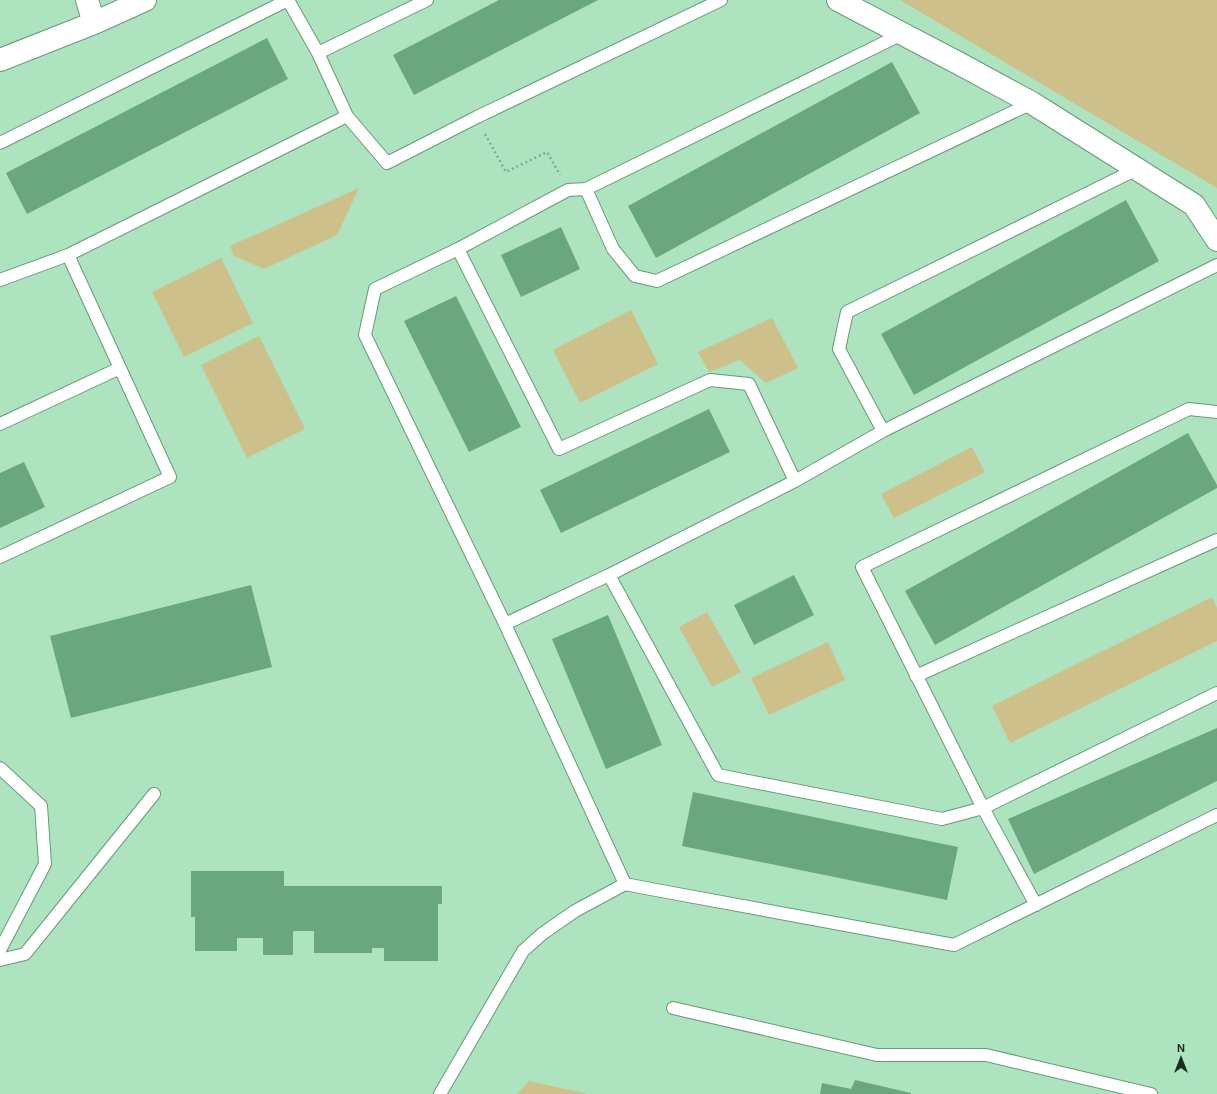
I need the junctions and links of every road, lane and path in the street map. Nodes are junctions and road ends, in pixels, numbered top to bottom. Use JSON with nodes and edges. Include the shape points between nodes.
{"nodes":[{"id":1,"x":87,"y":0,"type":"edge"},
{"id":2,"x":145,"y":0,"type":"edge"},
{"id":3,"x":288,"y":0,"type":"edge"},
{"id":4,"x":427,"y":0,"type":"edge"},
{"id":5,"x":721,"y":0,"type":"edge"},
{"id":6,"x":838,"y":0,"type":"edge"},
{"id":7,"x":94,"y":23,"type":"junction"},
{"id":8,"x":902,"y":34,"type":"junction"},
{"id":9,"x":318,"y":53,"type":"junction"},
{"id":10,"x":0,"y":60,"type":"edge"},
{"id":11,"x":1032,"y":103,"type":"junction"},
{"id":12,"x":347,"y":116,"type":"junction"},
{"id":13,"x":477,"y":117,"type":"junction"},
{"id":14,"x":0,"y":143,"type":"edge"},
{"id":15,"x":1137,"y":169,"type":"junction"},
{"id":16,"x":586,"y":189,"type":"junction"},
{"id":17,"x":568,"y":190,"type":"junction"},
{"id":18,"x":1217,"y":240,"type":"edge"},
{"id":19,"x":458,"y":249,"type":"junction"},
{"id":20,"x":68,"y":255,"type":"junction"},
{"id":21,"x":1217,"y":265,"type":"edge"},
{"id":22,"x":0,"y":280,"type":"edge"},
{"id":23,"x":120,"y":368,"type":"junction"},
{"id":24,"x":1217,"y":412,"type":"edge"},
{"id":25,"x":0,"y":424,"type":"edge"},
{"id":26,"x":883,"y":431,"type":"junction"},
{"id":27,"x":795,"y":482,"type":"junction"},
{"id":28,"x":1217,"y":540,"type":"edge"},
{"id":29,"x":0,"y":557,"type":"edge"},
{"id":30,"x":609,"y":575,"type":"junction"},
{"id":31,"x":505,"y":624,"type":"junction"},
{"id":32,"x":916,"y":676,"type":"junction"},
{"id":33,"x":1217,"y":693,"type":"edge"},
{"id":34,"x":0,"y":768,"type":"edge"},
{"id":35,"x":154,"y":794,"type":"dead end"},
{"id":36,"x":983,"y":808,"type":"junction"},
{"id":37,"x":1217,"y":815,"type":"edge"},
{"id":38,"x":625,"y":884,"type":"junction"},
{"id":39,"x":1036,"y":905,"type":"junction"},
{"id":40,"x":0,"y":950,"type":"edge"},
{"id":41,"x":0,"y":960,"type":"edge"},
{"id":42,"x":673,"y":1008,"type":"dead end"},
{"id":43,"x":440,"y":1094,"type":"edge"},
{"id":44,"x":1150,"y":1094,"type":"edge"}],
"edges":[{"from":1,"to":7,"type":"street"},
{"from":2,"to":7,"type":"street"},
{"from":3,"to":9,"type":"lane"},
{"from":3,"to":14,"type":"lane"},
{"from":4,"to":9,"type":"lane"},
{"from":5,"to":13,"type":"lane"},
{"from":6,"to":8,"type":"street"},
{"from":7,"to":10,"type":"street"},
{"from":8,"to":11,"type":"street"},
{"from":8,"to":16,"type":"lane"},
{"from":9,"to":12,"type":"lane"},
{"from":11,"to":15,"type":"street"},
{"from":11,"to":16,"type":"lane","via":[[657,281],[635,276],[613,249]]},
{"from":12,"to":13,"type":"lane","via":[[387,163]]},
{"from":12,"to":20,"type":"lane"},
{"from":13,"to":17,"type":"path","via":[[506,172],[547,152]]},
{"from":15,"to":18,"type":"street","via":[[1194,206]]},
{"from":15,"to":26,"type":"lane","via":[[847,312],[839,349]]},
{"from":16,"to":17,"type":"lane"},
{"from":17,"to":19,"type":"lane"},
{"from":19,"to":27,"type":"lane","via":[[559,449],[710,380],[749,384]]},
{"from":19,"to":31,"type":"lane","via":[[376,289],[365,335]]},
{"from":20,"to":22,"type":"lane"},
{"from":20,"to":23,"type":"lane"},
{"from":21,"to":26,"type":"lane"},
{"from":23,"to":25,"type":"lane"},
{"from":23,"to":29,"type":"lane","via":[[170,477]]},
{"from":24,"to":32,"type":"lane","via":[[1189,409],[862,567]]},
{"from":26,"to":27,"type":"lane"},
{"from":27,"to":30,"type":"lane"},
{"from":28,"to":32,"type":"lane"},
{"from":30,"to":31,"type":"lane"},
{"from":30,"to":36,"type":"lane","via":[[718,775],[942,820]]},
{"from":31,"to":38,"type":"lane"},
{"from":32,"to":36,"type":"lane"},
{"from":33,"to":36,"type":"lane"},
{"from":34,"to":40,"type":"lane","via":[[41,806],[45,864]]},
{"from":35,"to":41,"type":"lane","via":[[25,954]]},
{"from":36,"to":39,"type":"lane"},
{"from":37,"to":39,"type":"lane"},
{"from":38,"to":39,"type":"lane","via":[[954,945]]},
{"from":38,"to":43,"type":"lane","via":[[575,911],[523,951]]},
{"from":42,"to":44,"type":"lane","via":[[877,1054],[986,1055]]}]}
